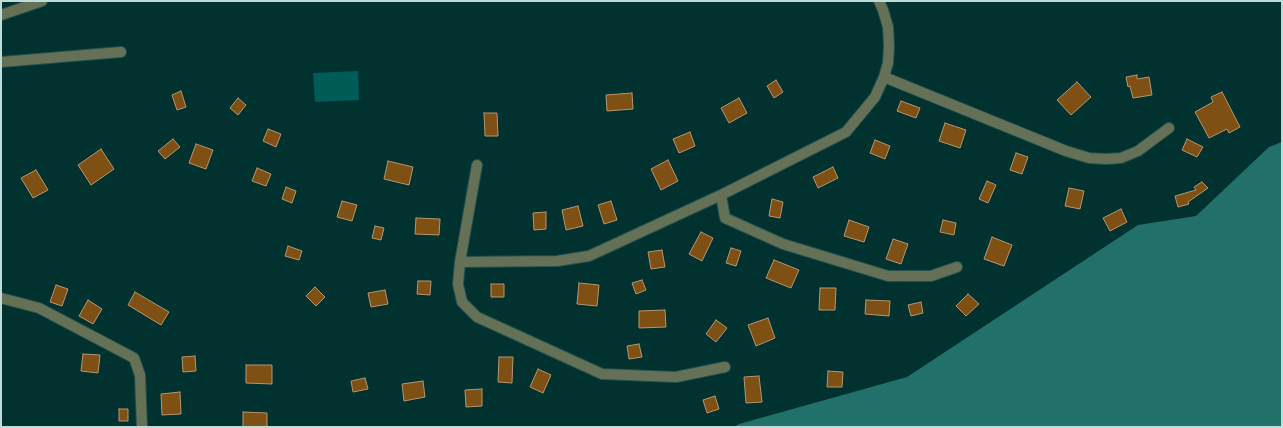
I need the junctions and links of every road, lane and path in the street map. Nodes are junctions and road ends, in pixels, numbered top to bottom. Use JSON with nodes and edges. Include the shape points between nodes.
{"nodes":[{"id":1,"x":42,"y":1,"type":"edge"},
{"id":2,"x":879,"y":1,"type":"edge"},
{"id":3,"x":1,"y":15,"type":"edge"},
{"id":4,"x":121,"y":52,"type":"dead end"},
{"id":5,"x":1,"y":62,"type":"edge"},
{"id":6,"x":884,"y":77,"type":"junction"},
{"id":7,"x":1169,"y":128,"type":"dead end"},
{"id":8,"x":477,"y":165,"type":"dead end"},
{"id":9,"x":721,"y":195,"type":"junction"},
{"id":10,"x":460,"y":262,"type":"junction"},
{"id":11,"x":957,"y":267,"type":"dead end"},
{"id":12,"x":1,"y":298,"type":"edge"},
{"id":13,"x":725,"y":368,"type":"dead end"},
{"id":14,"x":142,"y":427,"type":"edge"}],
"edges":[{"from":1,"to":3,"type":"street"},
{"from":2,"to":6,"type":"street","via":[[884,10],[890,46]]},
{"from":4,"to":5,"type":"street"},
{"from":6,"to":7,"type":"street","via":[[1089,158],[1121,158],[1138,151]]},
{"from":6,"to":9,"type":"street","via":[[875,97],[846,132]]},
{"from":8,"to":10,"type":"street"},
{"from":9,"to":10,"type":"street","via":[[589,256],[557,260]]},
{"from":9,"to":11,"type":"street","via":[[724,218],[783,244],[888,276],[931,276]]},
{"from":10,"to":13,"type":"street","via":[[458,284],[462,302],[477,317],[602,374],[676,377]]},
{"from":12,"to":14,"type":"street","via":[[39,308],[134,358],[140,375]]}]}
